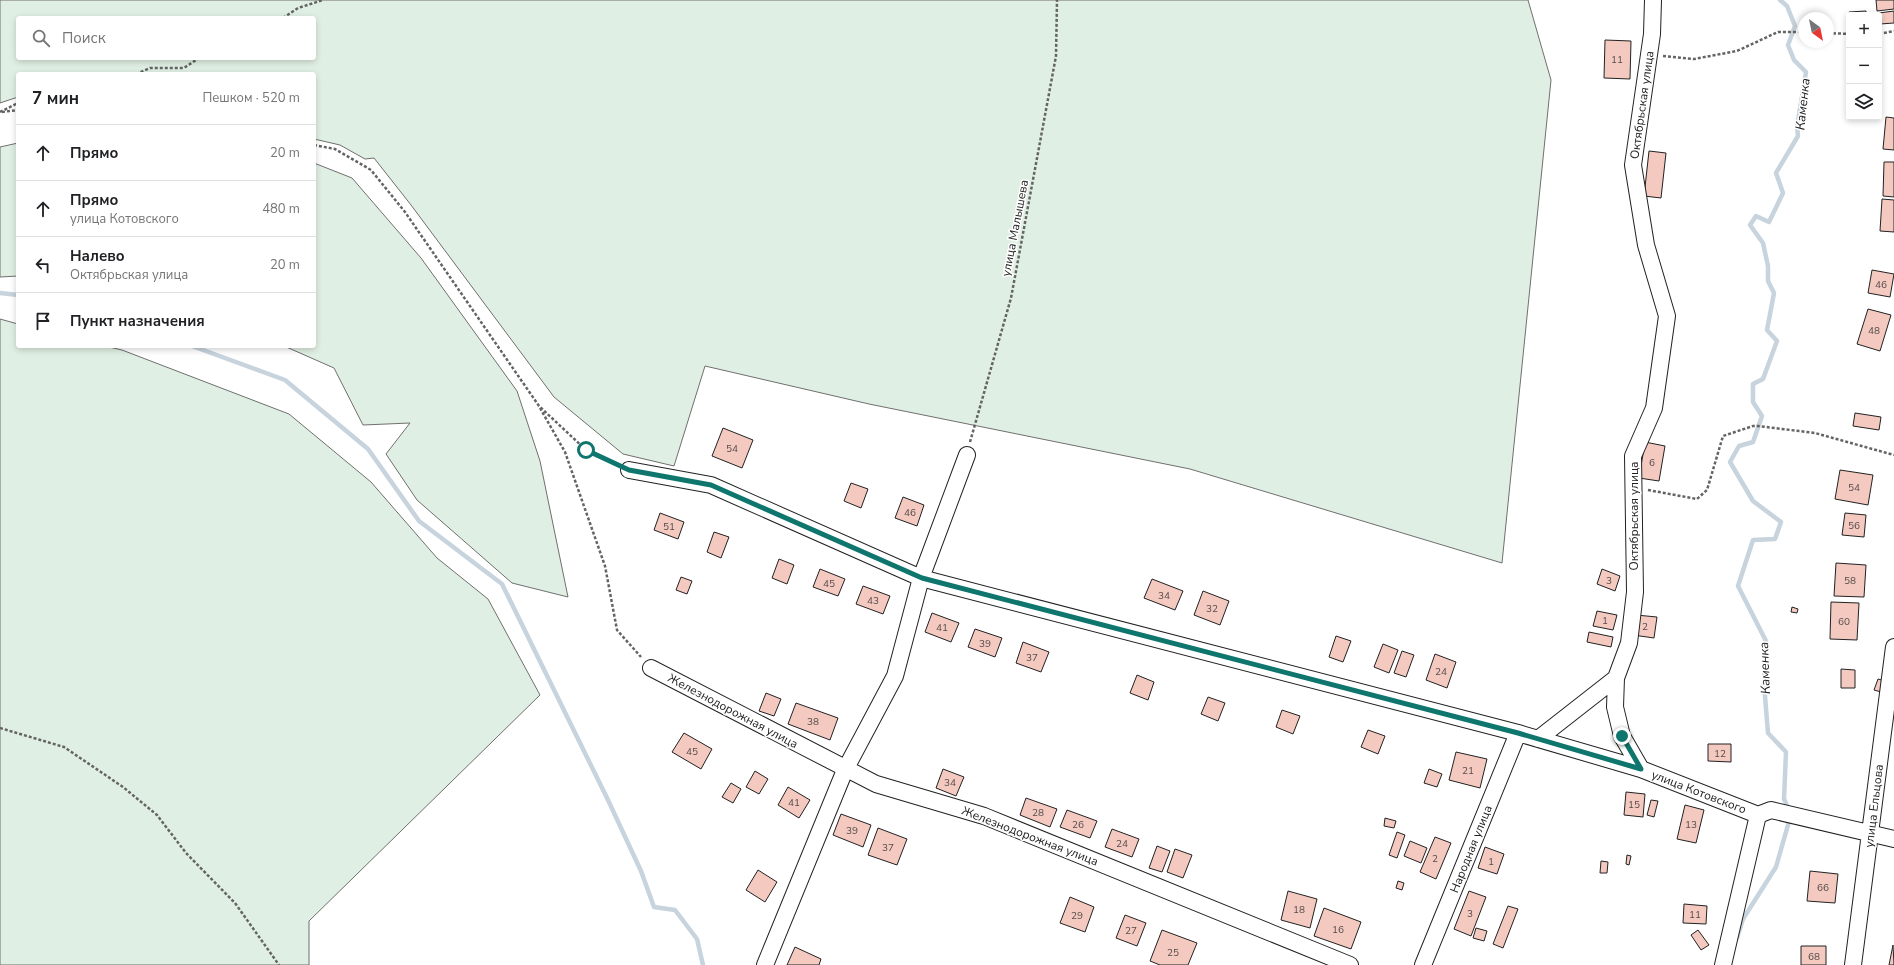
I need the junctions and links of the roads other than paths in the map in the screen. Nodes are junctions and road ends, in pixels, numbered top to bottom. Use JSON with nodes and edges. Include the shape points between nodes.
{"nodes":[{"id":1,"x":1653,"y":0,"type":"edge"},
{"id":2,"x":966,"y":455,"type":"road end"},
{"id":3,"x":629,"y":470,"type":"road end"},
{"id":4,"x":922,"y":578,"type":"junction"},
{"id":5,"x":1894,"y":647,"type":"edge"},
{"id":6,"x":651,"y":668,"type":"road end"},
{"id":7,"x":1616,"y":678,"type":"junction"},
{"id":8,"x":1518,"y":733,"type":"junction"},
{"id":9,"x":1538,"y":739,"type":"junction"},
{"id":10,"x":1641,"y":769,"type":"junction"},
{"id":11,"x":846,"y":770,"type":"junction"},
{"id":12,"x":1758,"y":815,"type":"junction"},
{"id":13,"x":1870,"y":833,"type":"junction"},
{"id":14,"x":1894,"y":838,"type":"edge"},
{"id":15,"x":765,"y":965,"type":"edge"},
{"id":16,"x":1350,"y":965,"type":"edge"},
{"id":17,"x":1423,"y":965,"type":"edge"},
{"id":18,"x":1723,"y":965,"type":"edge"},
{"id":19,"x":1853,"y":965,"type":"edge"}],
"edges":[{"from":1,"to":7,"type":"street","name":"Октябрьская улица","via":[[1649,55],[1633,165],[1646,245],[1667,316],[1654,408],[1633,456],[1634,592],[1629,643]]},
{"from":2,"to":4,"type":"street"},
{"from":3,"to":4,"type":"street","name":"улица Котовского","via":[[711,485]]},
{"from":4,"to":8,"type":"street","name":"улица Котовского"},
{"from":4,"to":11,"type":"street","via":[[895,676]]},
{"from":5,"to":13,"type":"street","name":"улица Ельцова"},
{"from":6,"to":11,"type":"street","name":"Железнодорожная улица"},
{"from":7,"to":9,"type":"street"},
{"from":7,"to":10,"type":"street","name":"Октябрьская улица","via":[[1615,707],[1622,736]]},
{"from":8,"to":9,"type":"street","name":"улица Котовского"},
{"from":8,"to":17,"type":"street","name":"Народная улица"},
{"from":9,"to":10,"type":"street","name":"улица Котовского"},
{"from":10,"to":12,"type":"street","name":"улица Котовского"},
{"from":11,"to":15,"type":"street"},
{"from":11,"to":16,"type":"street","name":"Железнодорожная улица","via":[[876,784],[984,816]]},
{"from":12,"to":13,"type":"street","via":[[1771,810]]},
{"from":12,"to":18,"type":"street"},
{"from":13,"to":14,"type":"street"},
{"from":13,"to":19,"type":"street","name":"улица Ельцова"}]}
